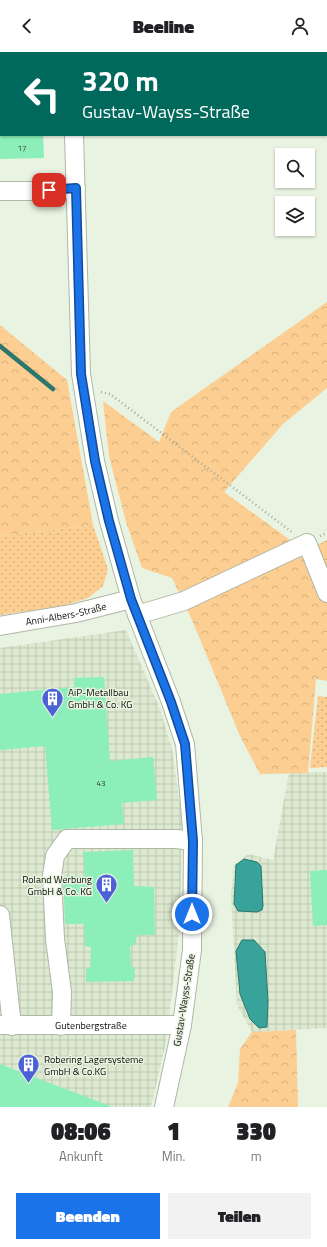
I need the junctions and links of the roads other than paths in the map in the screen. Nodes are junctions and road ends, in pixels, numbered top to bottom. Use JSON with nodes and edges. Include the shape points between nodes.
{"nodes":[{"id":1,"x":74,"y":136,"type":"edge"},
{"id":2,"x":76,"y":188,"type":"junction"},
{"id":3,"x":0,"y":191,"type":"edge"},
{"id":4,"x":327,"y":593,"type":"edge"},
{"id":5,"x":134,"y":607,"type":"junction"},
{"id":6,"x":0,"y":626,"type":"edge"},
{"id":7,"x":193,"y":841,"type":"junction"},
{"id":8,"x":0,"y":915,"type":"edge"},
{"id":9,"x":182,"y":1025,"type":"junction"},
{"id":10,"x":6,"y":1026,"type":"edge"},
{"id":11,"x":61,"y":1026,"type":"junction"},
{"id":12,"x":164,"y":1107,"type":"edge"}],
"edges":[{"from":1,"to":2,"type":"street","name":"Gustav-Wayss-Straße"},
{"from":2,"to":3,"type":"street"},
{"from":2,"to":5,"type":"street","name":"Gustav-Wayss-Straße","via":[[81,374],[95,461]]},
{"from":4,"to":5,"type":"street","name":"Anni-Albers-Straße","via":[[307,543],[184,601]]},
{"from":5,"to":6,"type":"street","name":"Anni-Albers-Straße","via":[[76,613]]},
{"from":5,"to":7,"type":"street","name":"Gustav-Wayss-Straße","via":[[185,744]]},
{"from":7,"to":9,"type":"street","name":"Gustav-Wayss-Straße","via":[[192,950]]},
{"from":7,"to":11,"type":"street","via":[[67,840],[55,856],[53,884],[55,939],[62,992]]},
{"from":8,"to":10,"type":"street"},
{"from":9,"to":11,"type":"street","name":"Gutenbergstraße"},
{"from":9,"to":12,"type":"street","name":"Gustav-Wayss-Straße"},
{"from":10,"to":11,"type":"street","name":"Gutenbergstraße"}]}
